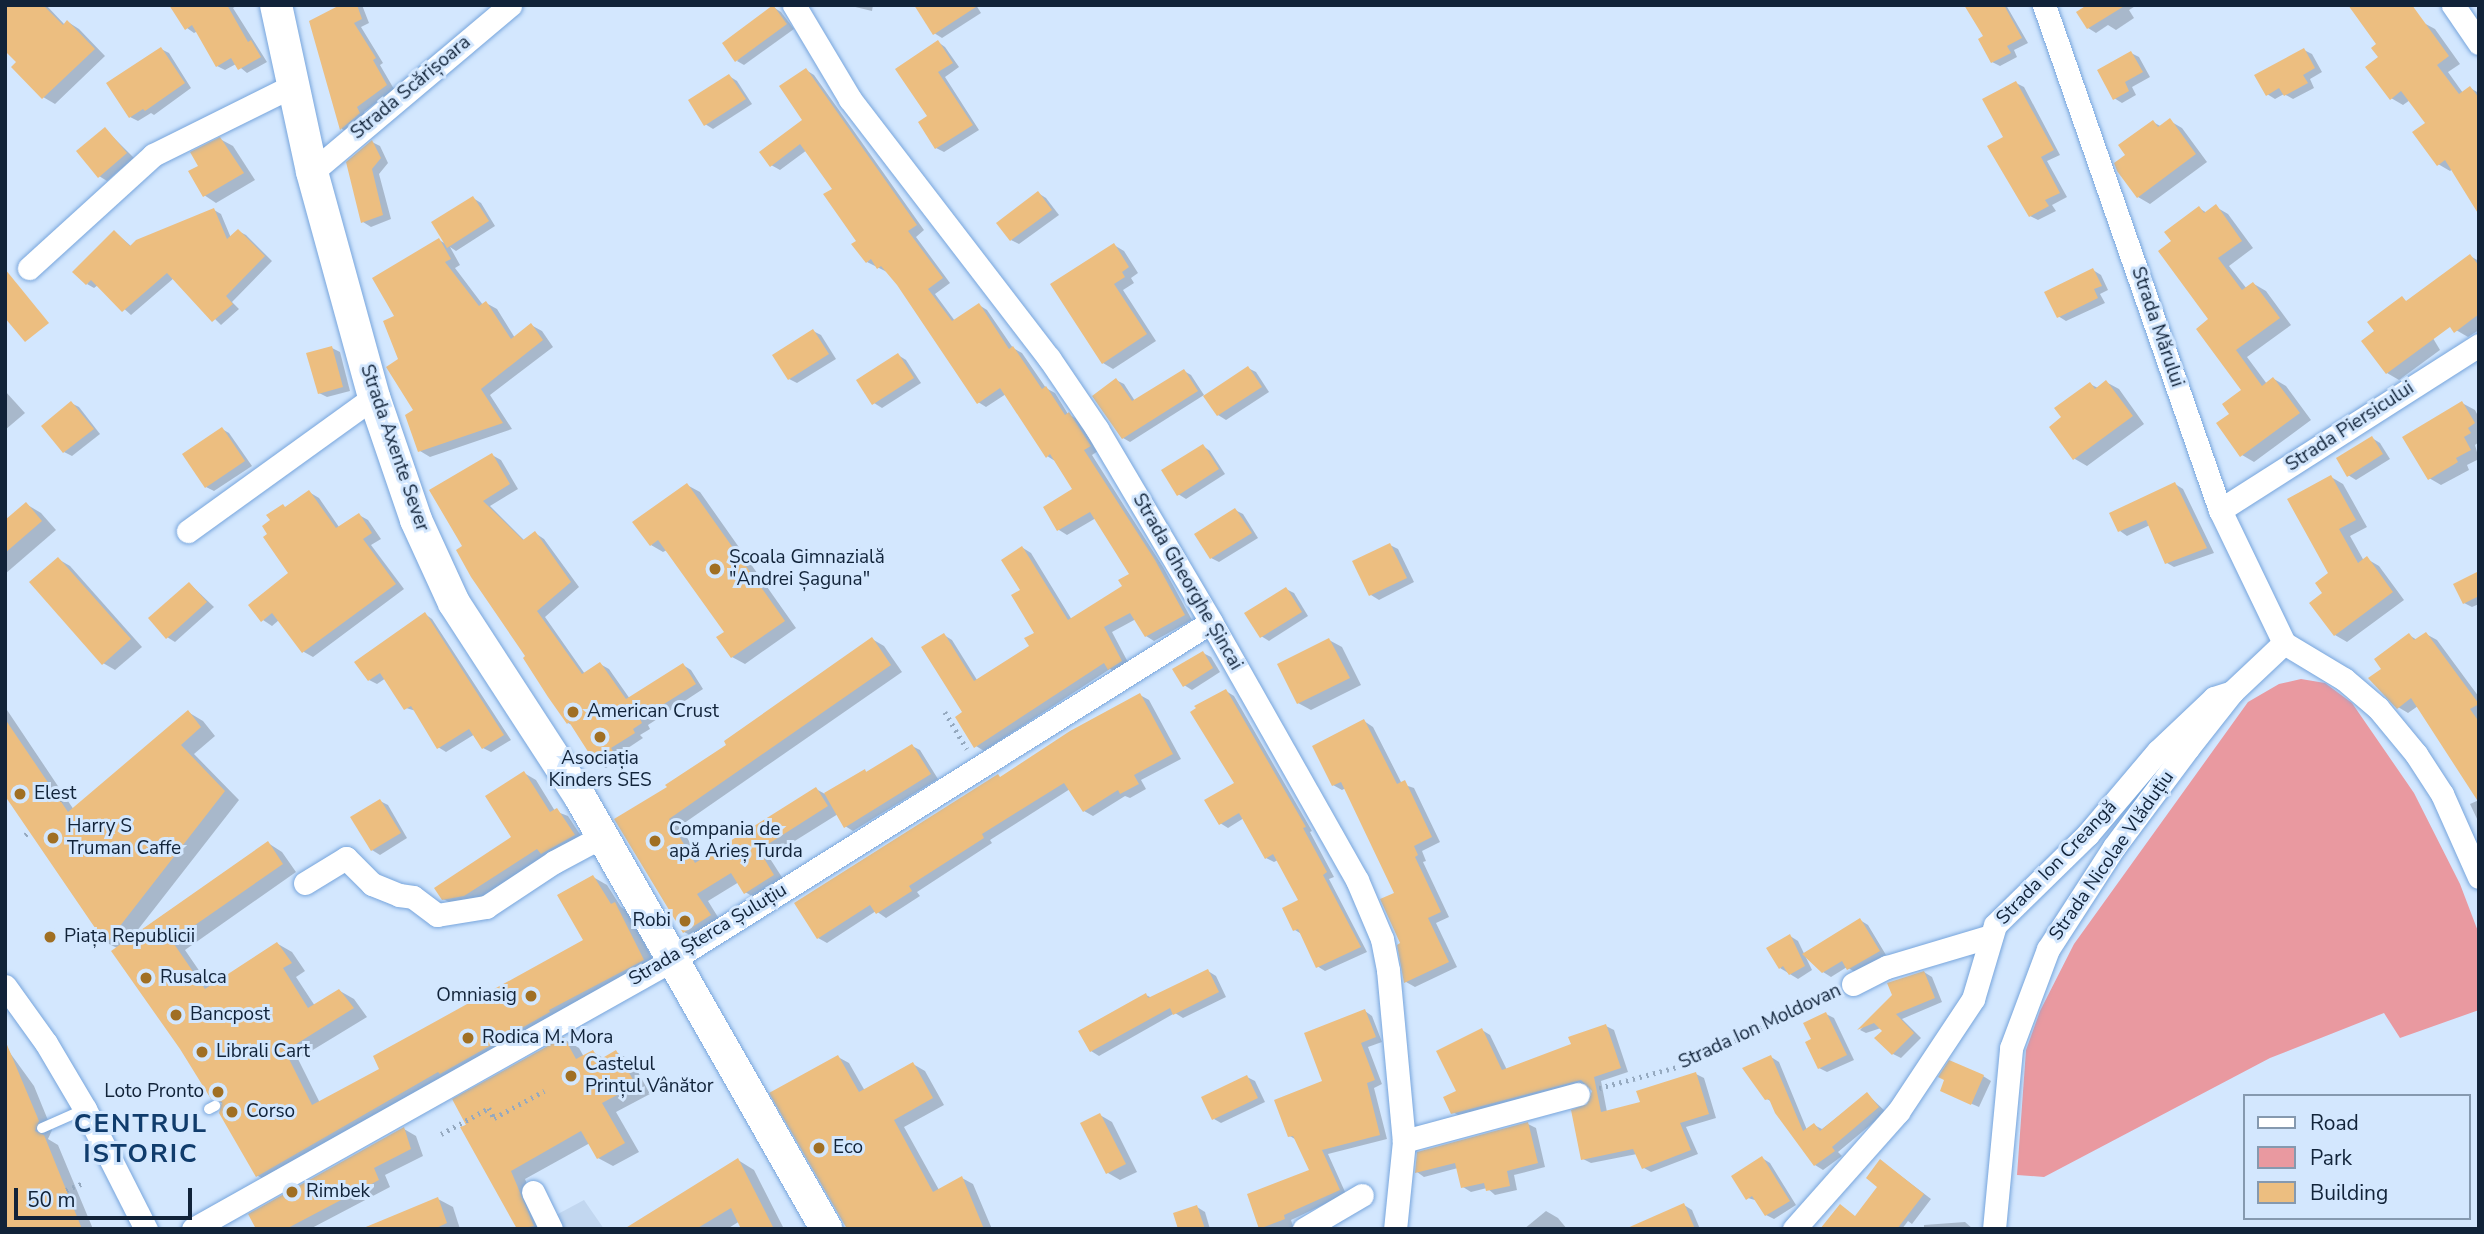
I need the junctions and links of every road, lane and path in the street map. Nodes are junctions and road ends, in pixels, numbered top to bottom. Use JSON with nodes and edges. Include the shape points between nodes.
{"nodes":[{"id":1,"x":276,"y":5,"type":"edge"},
{"id":2,"x":510,"y":5,"type":"edge"},
{"id":3,"x":794,"y":5,"type":"edge"},
{"id":4,"x":2044,"y":5,"type":"edge"},
{"id":5,"x":2452,"y":5,"type":"edge"},
{"id":6,"x":2479,"y":43,"type":"edge"},
{"id":7,"x":292,"y":86,"type":"junction"},
{"id":8,"x":312,"y":172,"type":"junction"},
{"id":9,"x":29,"y":268,"type":"dead end"},
{"id":10,"x":2479,"y":345,"type":"edge"},
{"id":11,"x":374,"y":397,"type":"junction"},
{"id":12,"x":2220,"y":510,"type":"junction"},
{"id":13,"x":188,"y":531,"type":"dead end"},
{"id":14,"x":1211,"y":622,"type":"junction"},
{"id":15,"x":2284,"y":643,"type":"junction"},
{"id":16,"x":2232,"y":692,"type":"junction"},
{"id":17,"x":945,"y":712,"type":"dead end"},
{"id":18,"x":979,"y":767,"type":"junction"},
{"id":19,"x":66,"y":793,"type":"dead end"},
{"id":20,"x":60,"y":801,"type":"dead end"},
{"id":21,"x":603,"y":836,"type":"junction"},
{"id":22,"x":2474,"y":852,"type":"edge"},
{"id":23,"x":2479,"y":877,"type":"edge"},
{"id":24,"x":305,"y":883,"type":"dead end"},
{"id":25,"x":1991,"y":936,"type":"junction"},
{"id":26,"x":672,"y":960,"type":"junction"},
{"id":27,"x":1853,"y":984,"type":"joint"},
{"id":28,"x":5,"y":986,"type":"edge"},
{"id":29,"x":544,"y":1091,"type":"dead end"},
{"id":30,"x":1578,"y":1094,"type":"joint"},
{"id":31,"x":85,"y":1110,"type":"junction"},
{"id":32,"x":41,"y":1128,"type":"dead end"},
{"id":33,"x":442,"y":1134,"type":"dead end"},
{"id":34,"x":1405,"y":1141,"type":"junction"},
{"id":35,"x":83,"y":1183,"type":"dead end"},
{"id":36,"x":66,"y":1190,"type":"dead end"},
{"id":37,"x":533,"y":1192,"type":"dead end"},
{"id":38,"x":1362,"y":1195,"type":"dead end"},
{"id":39,"x":146,"y":1229,"type":"edge"},
{"id":40,"x":192,"y":1229,"type":"edge"},
{"id":41,"x":551,"y":1229,"type":"edge"},
{"id":42,"x":827,"y":1229,"type":"edge"},
{"id":43,"x":1304,"y":1229,"type":"edge"},
{"id":44,"x":1395,"y":1229,"type":"edge"},
{"id":45,"x":1794,"y":1229,"type":"edge"},
{"id":46,"x":1994,"y":1229,"type":"edge"}],
"edges":[{"from":1,"to":7,"type":"main road","name":"Strada Axente Sever"},
{"from":2,"to":8,"type":"street","name":"Strada Scărișoara"},
{"from":3,"to":14,"type":"street","name":"Strada Gheorghe Șincai","via":[[850,99],[1063,378]]},
{"from":4,"to":12,"type":"street","name":"Strada Mărului"},
{"from":5,"to":6,"type":"street"},
{"from":7,"to":8,"type":"main road","name":"Strada Axente Sever"},
{"from":7,"to":9,"type":"street","via":[[153,155]]},
{"from":8,"to":11,"type":"main road","name":"Strada Axente Sever"},
{"from":10,"to":12,"type":"street","name":"Strada Piersicului"},
{"from":11,"to":13,"type":"street"},
{"from":11,"to":21,"type":"main road","name":"Strada Axente Sever","via":[[416,520],[454,603]]},
{"from":12,"to":15,"type":"street","name":"Strada Mărului"},
{"from":14,"to":18,"type":"street","name":"Strada Șterca Șuluțiu"},
{"from":14,"to":34,"type":"street","name":"Strada Gheorghe Șincai","via":[[1357,880],[1381,939]]},
{"from":15,"to":16,"type":"street","name":"Strada Nicolae Vlăduțiu"},
{"from":15,"to":22,"type":"street","via":[[2344,679],[2378,708],[2416,754]]},
{"from":16,"to":25,"type":"street","name":"Strada Ion Creangă","via":[[2214,698],[2158,751],[2087,835],[1994,925]]},
{"from":16,"to":46,"type":"street","name":"Strada Nicolae Vlăduțiu","via":[[2114,847],[2048,949],[2011,1048]]},
{"from":17,"to":18,"type":"path"},
{"from":18,"to":26,"type":"street","name":"Strada Șterca Șuluțiu"},
{"from":19,"to":20,"type":"path"},
{"from":21,"to":24,"type":"street","via":[[486,907],[437,915],[413,897],[372,884],[346,858]]},
{"from":21,"to":26,"type":"main road","name":"Strada Axente Sever"},
{"from":22,"to":23,"type":"street"},
{"from":25,"to":27,"type":"street","name":"Strada Ion Moldovan","via":[[1887,967]]},
{"from":25,"to":45,"type":"street","name":"Strada Ion Creangă","via":[[1973,999],[1899,1112]]},
{"from":26,"to":40,"type":"street","name":"Strada Șterca Șuluțiu"},
{"from":26,"to":42,"type":"main road","name":"Strada Axente Sever"},
{"from":27,"to":30,"type":"path","name":"Strada Ion Moldovan","via":[[1684,1065]]},
{"from":28,"to":31,"type":"street","via":[[46,1043]]},
{"from":29,"to":33,"type":"path","via":[[494,1118],[489,1108]]},
{"from":30,"to":34,"type":"street"},
{"from":31,"to":32,"type":"lane"},
{"from":31,"to":39,"type":"street"},
{"from":34,"to":44,"type":"street","name":"Strada Gheorghe Șincai"},
{"from":35,"to":36,"type":"path"},
{"from":37,"to":41,"type":"street"},
{"from":38,"to":43,"type":"street"}]}
